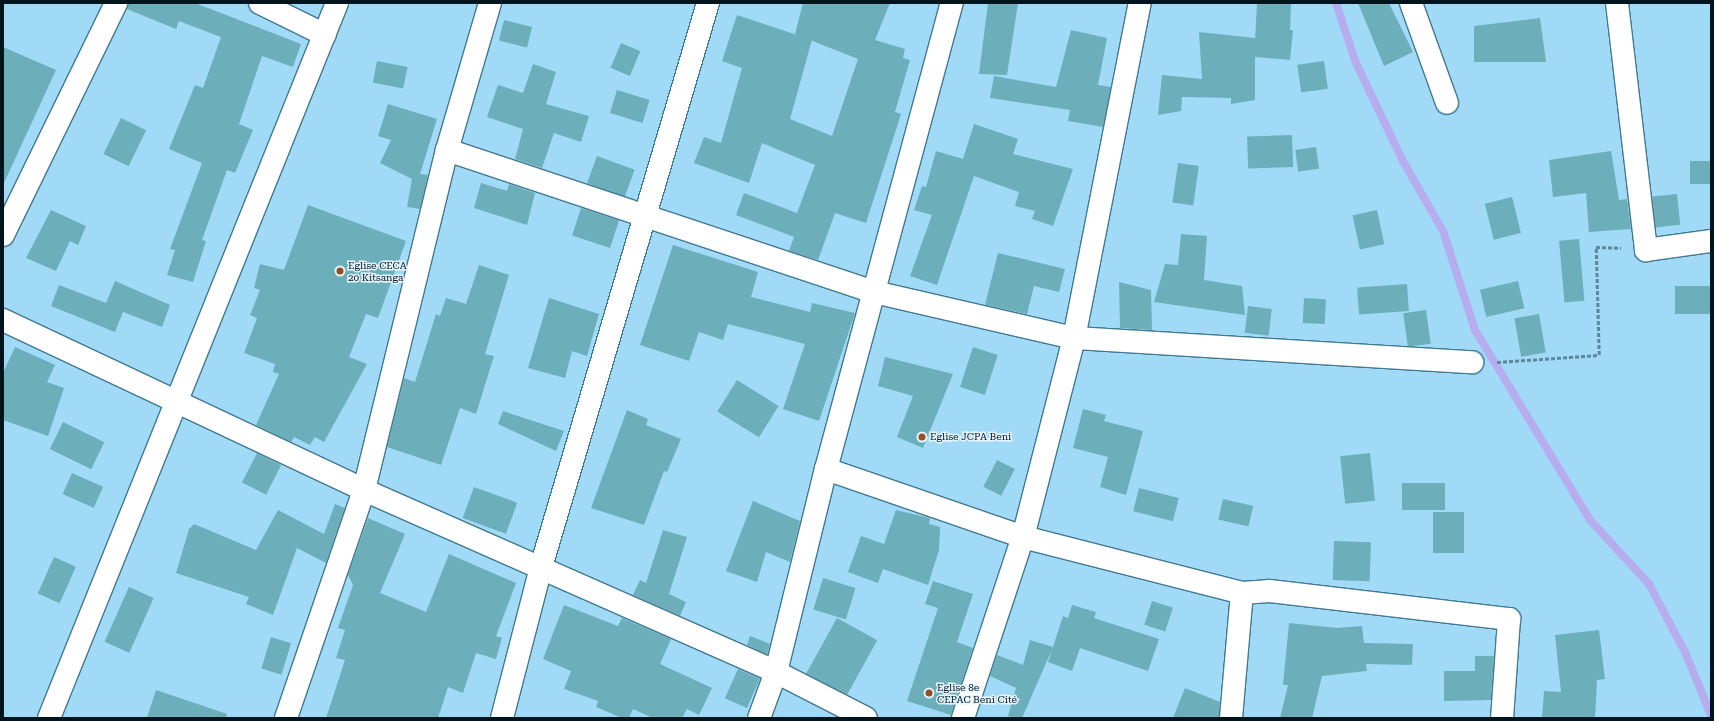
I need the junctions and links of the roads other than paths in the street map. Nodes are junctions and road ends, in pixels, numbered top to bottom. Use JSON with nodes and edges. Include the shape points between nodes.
{"nodes":[{"id":1,"x":116,"y":3,"type":"edge"},
{"id":2,"x":260,"y":3,"type":"edge"},
{"id":3,"x":337,"y":3,"type":"edge"},
{"id":4,"x":490,"y":3,"type":"edge"},
{"id":5,"x":708,"y":3,"type":"edge"},
{"id":6,"x":952,"y":3,"type":"edge"},
{"id":7,"x":1140,"y":3,"type":"edge"},
{"id":8,"x":1411,"y":3,"type":"edge"},
{"id":9,"x":1617,"y":3,"type":"edge"},
{"id":10,"x":325,"y":35,"type":"junction"},
{"id":11,"x":1448,"y":103,"type":"dead end"},
{"id":12,"x":447,"y":150,"type":"junction"},
{"id":13,"x":648,"y":214,"type":"junction"},
{"id":14,"x":3,"y":235,"type":"edge"},
{"id":15,"x":1711,"y":241,"type":"edge"},
{"id":16,"x":874,"y":292,"type":"junction"},
{"id":17,"x":3,"y":320,"type":"edge"},
{"id":18,"x":1074,"y":338,"type":"junction"},
{"id":19,"x":1472,"y":362,"type":"dead end"},
{"id":20,"x":177,"y":402,"type":"junction"},
{"id":21,"x":826,"y":469,"type":"junction"},
{"id":22,"x":364,"y":490,"type":"junction"},
{"id":23,"x":1023,"y":537,"type":"junction"},
{"id":24,"x":541,"y":567,"type":"junction"},
{"id":25,"x":1242,"y":593,"type":"junction"},
{"id":26,"x":776,"y":672,"type":"junction"},
{"id":27,"x":49,"y":718,"type":"edge"},
{"id":28,"x":286,"y":718,"type":"edge"},
{"id":29,"x":502,"y":718,"type":"edge"},
{"id":30,"x":759,"y":718,"type":"edge"},
{"id":31,"x":866,"y":718,"type":"edge"},
{"id":32,"x":963,"y":718,"type":"edge"},
{"id":33,"x":1231,"y":718,"type":"edge"},
{"id":34,"x":1502,"y":718,"type":"edge"}],
"edges":[{"from":1,"to":14,"type":"street"},
{"from":2,"to":10,"type":"street"},
{"from":3,"to":10,"type":"street"},
{"from":4,"to":12,"type":"street"},
{"from":5,"to":13,"type":"street"},
{"from":6,"to":16,"type":"street"},
{"from":7,"to":18,"type":"street"},
{"from":8,"to":11,"type":"street"},
{"from":9,"to":15,"type":"street","via":[[1646,250]]},
{"from":10,"to":20,"type":"street"},
{"from":12,"to":13,"type":"street"},
{"from":12,"to":22,"type":"street"},
{"from":13,"to":16,"type":"street"},
{"from":13,"to":24,"type":"street"},
{"from":16,"to":18,"type":"street"},
{"from":16,"to":21,"type":"street"},
{"from":17,"to":20,"type":"street"},
{"from":18,"to":19,"type":"street"},
{"from":18,"to":23,"type":"street"},
{"from":20,"to":22,"type":"street"},
{"from":20,"to":27,"type":"street"},
{"from":21,"to":23,"type":"street"},
{"from":21,"to":26,"type":"street"},
{"from":22,"to":24,"type":"street"},
{"from":22,"to":28,"type":"street"},
{"from":23,"to":25,"type":"street"},
{"from":23,"to":32,"type":"street"},
{"from":24,"to":26,"type":"street"},
{"from":24,"to":29,"type":"street"},
{"from":25,"to":33,"type":"street"},
{"from":25,"to":34,"type":"street","via":[[1270,591],[1509,619]]},
{"from":26,"to":30,"type":"street"},
{"from":26,"to":31,"type":"street"}]}
